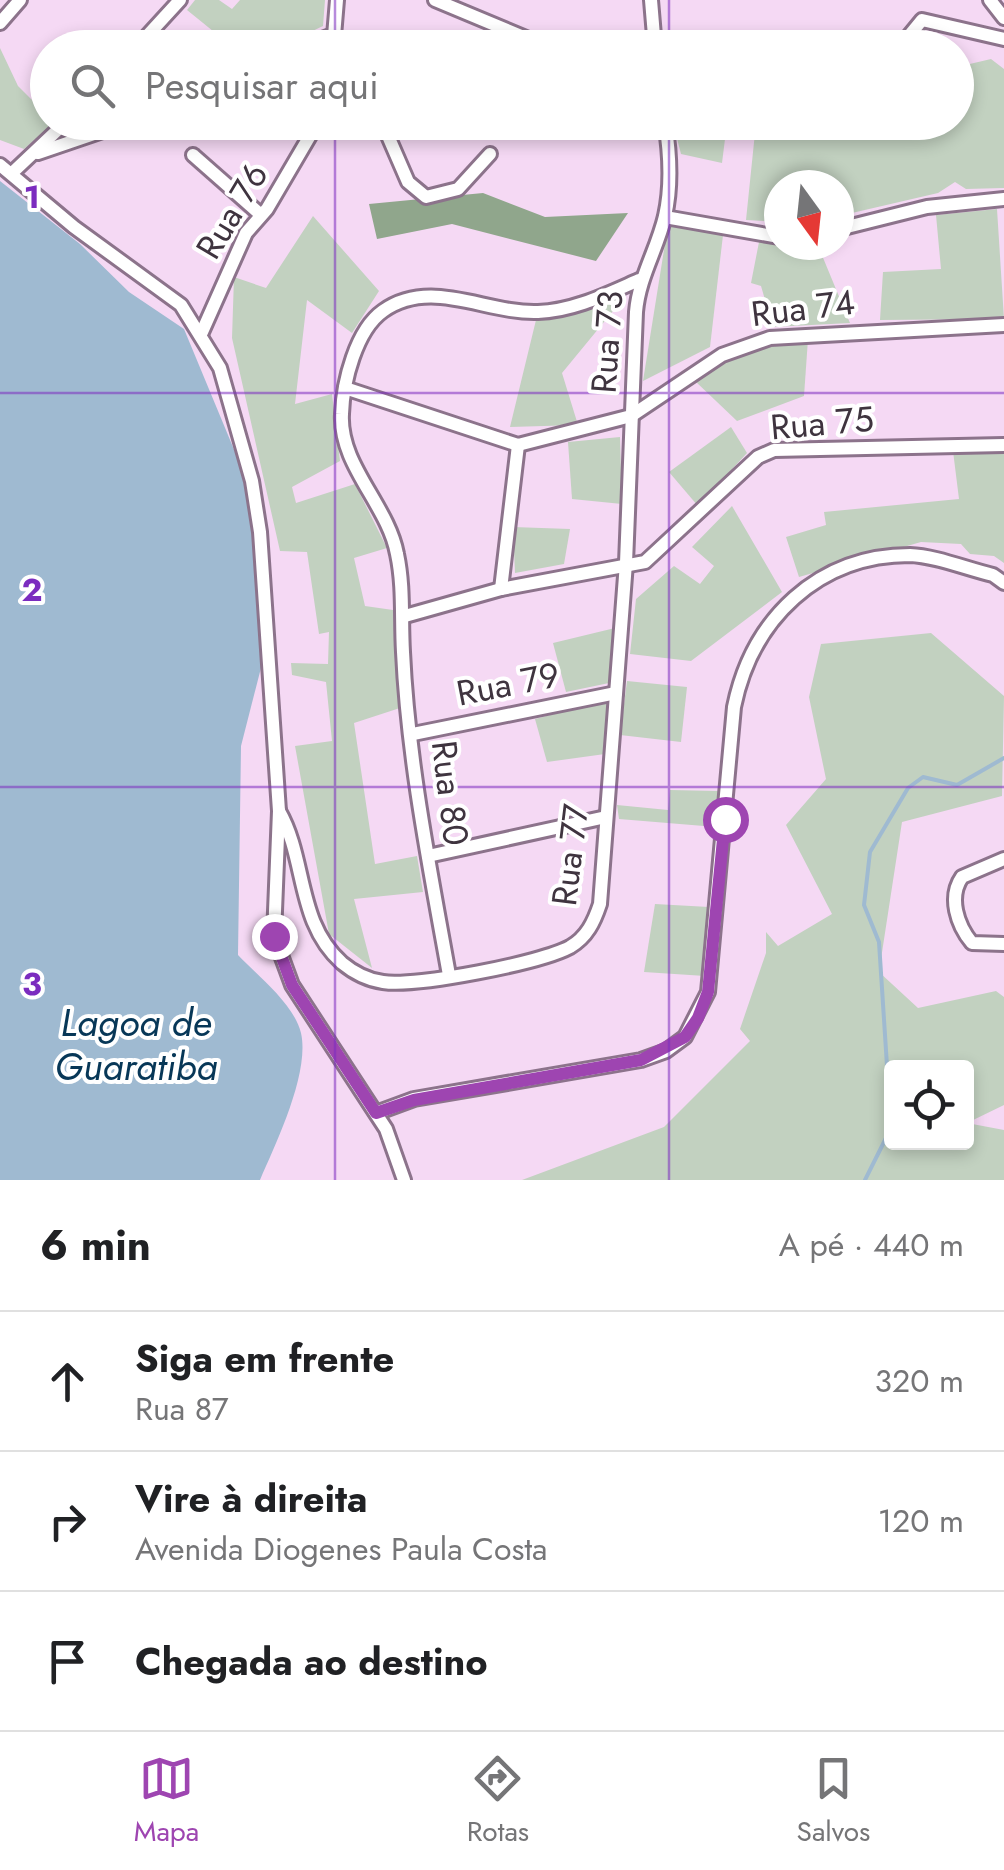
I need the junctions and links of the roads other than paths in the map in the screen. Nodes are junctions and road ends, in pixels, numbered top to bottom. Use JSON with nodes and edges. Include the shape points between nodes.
{"nodes":[{"id":1,"x":20,"y":0,"type":"edge"},
{"id":2,"x":180,"y":0,"type":"edge"},
{"id":3,"x":337,"y":0,"type":"edge"},
{"id":4,"x":435,"y":0,"type":"edge"},
{"id":5,"x":651,"y":0,"type":"edge"},
{"id":6,"x":990,"y":0,"type":"edge"},
{"id":7,"x":1004,"y":18,"type":"edge"},
{"id":8,"x":0,"y":23,"type":"edge"},
{"id":9,"x":152,"y":30,"type":"edge"},
{"id":10,"x":334,"y":30,"type":"edge"},
{"id":11,"x":507,"y":30,"type":"edge"},
{"id":12,"x":653,"y":30,"type":"edge"},
{"id":13,"x":914,"y":30,"type":"edge"},
{"id":14,"x":968,"y":30,"type":"edge"},
{"id":15,"x":974,"y":31,"type":"edge"},
{"id":16,"x":1004,"y":38,"type":"edge"},
{"id":17,"x":50,"y":140,"type":"edge"},
{"id":18,"x":76,"y":140,"type":"edge"},
{"id":19,"x":307,"y":140,"type":"edge"},
{"id":20,"x":390,"y":140,"type":"edge"},
{"id":21,"x":667,"y":140,"type":"edge"},
{"id":22,"x":38,"y":153,"type":"junction"},
{"id":23,"x":490,"y":154,"type":"dead end"},
{"id":24,"x":193,"y":155,"type":"dead end"},
{"id":25,"x":6,"y":169,"type":"edge"},
{"id":26,"x":1004,"y":199,"type":"edge"},
{"id":27,"x":261,"y":215,"type":"junction"},
{"id":28,"x":665,"y":216,"type":"junction"},
{"id":29,"x":854,"y":226,"type":"edge"},
{"id":30,"x":764,"y":234,"type":"edge"},
{"id":31,"x":639,"y":280,"type":"junction"},
{"id":32,"x":1004,"y":325,"type":"edge"},
{"id":33,"x":202,"y":332,"type":"junction"},
{"id":34,"x":345,"y":388,"type":"junction"},
{"id":35,"x":631,"y":416,"type":"junction"},
{"id":36,"x":518,"y":444,"type":"junction"},
{"id":37,"x":1004,"y":444,"type":"edge"},
{"id":38,"x":626,"y":563,"type":"junction"},
{"id":39,"x":1004,"y":583,"type":"edge"},
{"id":40,"x":501,"y":589,"type":"junction"},
{"id":41,"x":405,"y":616,"type":"junction"},
{"id":42,"x":616,"y":694,"type":"junction"},
{"id":43,"x":412,"y":734,"type":"junction"},
{"id":44,"x":279,"y":811,"type":"junction"},
{"id":45,"x":606,"y":817,"type":"junction"},
{"id":46,"x":428,"y":856,"type":"junction"},
{"id":47,"x":1004,"y":859,"type":"edge"},
{"id":48,"x":1004,"y":944,"type":"edge"},
{"id":49,"x":449,"y":976,"type":"junction"},
{"id":50,"x":376,"y":1113,"type":"junction"},
{"id":51,"x":404,"y":1180,"type":"edge"}],
"edges":[{"from":1,"to":8,"type":"street"},
{"from":2,"to":9,"type":"street"},
{"from":3,"to":10,"type":"street"},
{"from":4,"to":11,"type":"street"},
{"from":5,"to":12,"type":"street"},
{"from":6,"to":7,"type":"street"},
{"from":13,"to":14,"type":"street","via":[[922,20]]},
{"from":15,"to":16,"type":"street"},
{"from":17,"to":22,"type":"street"},
{"from":18,"to":22,"type":"street"},
{"from":19,"to":27,"type":"street","name":"Rua 76"},
{"from":20,"to":23,"type":"street","via":[[408,182],[426,197],[458,189]]},
{"from":21,"to":28,"type":"street","name":"Rua 73"},
{"from":22,"to":25,"type":"street"},
{"from":24,"to":27,"type":"street"},
{"from":25,"to":33,"type":"street","via":[[181,305]]},
{"from":26,"to":29,"type":"street","via":[[927,207]]},
{"from":27,"to":33,"type":"street","name":"Rua 76","via":[[246,233]]},
{"from":28,"to":30,"type":"street"},
{"from":28,"to":31,"type":"street","name":"Rua 73"},
{"from":31,"to":34,"type":"street","name":"Rua 80","via":[[542,312],[509,312],[449,296],[392,306],[369,325]]},
{"from":31,"to":35,"type":"street","name":"Rua 73"},
{"from":32,"to":35,"type":"street","name":"Rua 74","via":[[770,338],[722,355]]},
{"from":33,"to":44,"type":"street","via":[[220,368],[254,494]]},
{"from":34,"to":36,"type":"street"},
{"from":34,"to":41,"type":"street","name":"Rua 80","via":[[344,438],[389,521]]},
{"from":35,"to":36,"type":"street","name":"Rua 74"},
{"from":35,"to":38,"type":"street","name":"Rua 77"},
{"from":36,"to":40,"type":"street"},
{"from":37,"to":38,"type":"street","name":"Rua 75","via":[[774,450],[743,470],[660,552],[635,566]]},
{"from":38,"to":40,"type":"street"},
{"from":38,"to":42,"type":"street","name":"Rua 77"},
{"from":39,"to":50,"type":"street","via":[[914,555],[855,560],[814,580],[779,611],[752,651],[734,707],[712,968],[698,1018],[685,1037],[641,1060],[414,1100]]},
{"from":40,"to":41,"type":"street"},
{"from":41,"to":43,"type":"street","name":"Rua 80","via":[[402,650]]},
{"from":42,"to":43,"type":"street","name":"Rua 79"},
{"from":42,"to":45,"type":"street","name":"Rua 77"},
{"from":43,"to":46,"type":"street","name":"Rua 80"},
{"from":44,"to":49,"type":"street","name":"Rua 77","via":[[294,842],[310,916],[343,964],[382,982]]},
{"from":44,"to":50,"type":"street","via":[[274,936],[282,965]]},
{"from":45,"to":46,"type":"street"},
{"from":45,"to":49,"type":"street","name":"Rua 77","via":[[600,904],[586,935],[554,954]]},
{"from":46,"to":49,"type":"street","name":"Rua 80"},
{"from":47,"to":48,"type":"street","via":[[962,877],[954,892],[967,939],[978,946]]},
{"from":50,"to":51,"type":"street"}]}
